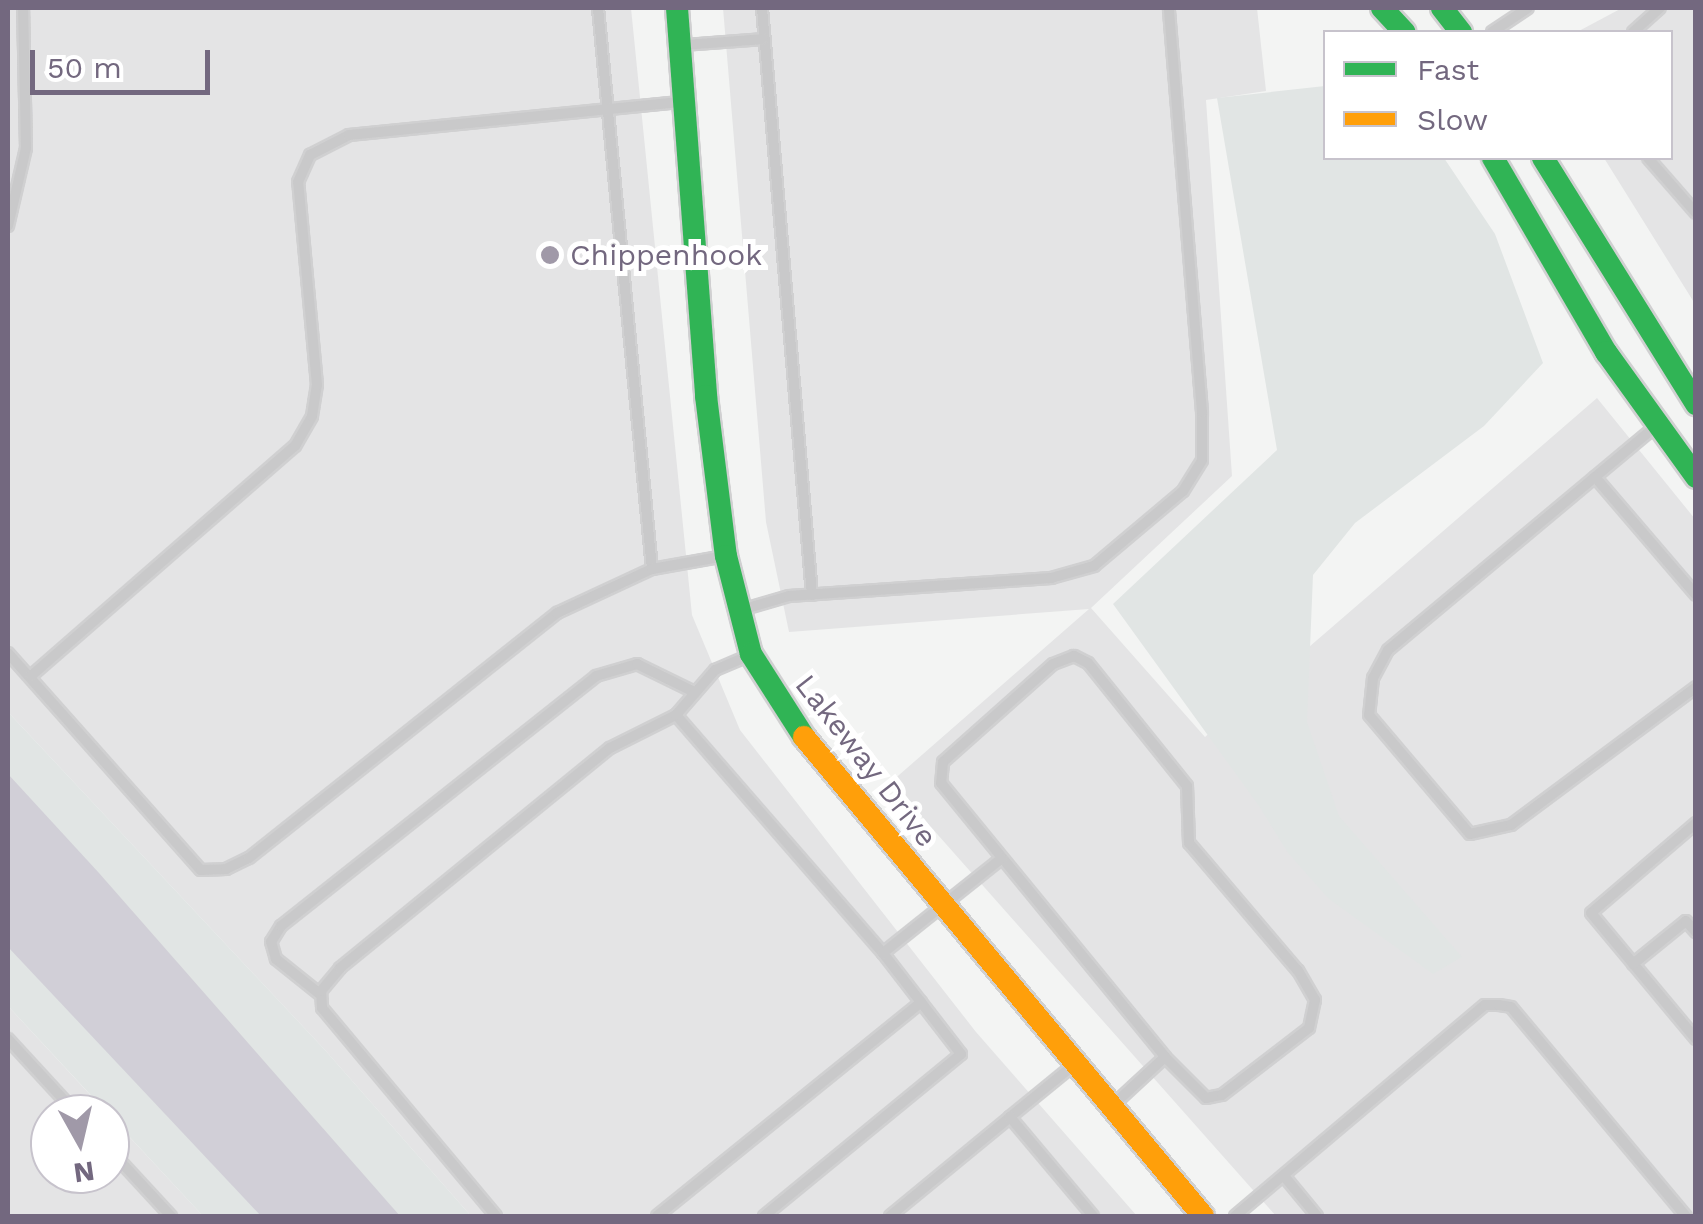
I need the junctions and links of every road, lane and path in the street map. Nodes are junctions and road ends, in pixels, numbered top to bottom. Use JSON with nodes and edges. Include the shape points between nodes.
{"nodes":[{"id":1,"x":24,"y":8,"type":"edge"},
{"id":2,"x":598,"y":8,"type":"edge"},
{"id":3,"x":677,"y":8,"type":"edge"},
{"id":4,"x":762,"y":8,"type":"edge"},
{"id":5,"x":1169,"y":8,"type":"edge"},
{"id":6,"x":1382,"y":8,"type":"edge"},
{"id":7,"x":1442,"y":8,"type":"edge"},
{"id":8,"x":1528,"y":8,"type":"edge"},
{"id":9,"x":1660,"y":8,"type":"edge"},
{"id":10,"x":1402,"y":30,"type":"edge"},
{"id":11,"x":1459,"y":30,"type":"edge"},
{"id":12,"x":1495,"y":30,"type":"edge"},
{"id":13,"x":1635,"y":30,"type":"edge"},
{"id":14,"x":762,"y":39,"type":"junction"},
{"id":15,"x":680,"y":46,"type":"junction"},
{"id":16,"x":684,"y":102,"type":"junction"},
{"id":17,"x":609,"y":110,"type":"junction"},
{"id":18,"x":1494,"y":160,"type":"edge"},
{"id":19,"x":1544,"y":160,"type":"edge"},
{"id":20,"x":1650,"y":160,"type":"edge"},
{"id":21,"x":1696,"y":213,"type":"edge"},
{"id":22,"x":8,"y":226,"type":"edge"},
{"id":23,"x":1696,"y":404,"type":"edge"},
{"id":24,"x":1656,"y":426,"type":"junction"},
{"id":25,"x":1595,"y":477,"type":"junction"},
{"id":26,"x":1696,"y":477,"type":"edge"},
{"id":27,"x":726,"y":556,"type":"junction"},
{"id":28,"x":652,"y":570,"type":"junction"},
{"id":29,"x":812,"y":594,"type":"junction"},
{"id":30,"x":1696,"y":595,"type":"edge"},
{"id":31,"x":740,"y":610,"type":"junction"},
{"id":32,"x":8,"y":654,"type":"edge"},
{"id":33,"x":752,"y":654,"type":"junction"},
{"id":34,"x":30,"y":676,"type":"junction"},
{"id":35,"x":1696,"y":687,"type":"edge"},
{"id":36,"x":692,"y":691,"type":"junction"},
{"id":37,"x":676,"y":714,"type":"junction"},
{"id":38,"x":1696,"y":823,"type":"edge"},
{"id":39,"x":1002,"y":858,"type":"junction"},
{"id":40,"x":943,"y":907,"type":"junction"},
{"id":41,"x":1696,"y":932,"type":"edge"},
{"id":42,"x":883,"y":953,"type":"junction"},
{"id":43,"x":1633,"y":964,"type":"junction"},
{"id":44,"x":321,"y":995,"type":"junction"},
{"id":45,"x":921,"y":1002,"type":"junction"},
{"id":46,"x":8,"y":1038,"type":"edge"},
{"id":47,"x":1696,"y":1039,"type":"edge"},
{"id":48,"x":1165,"y":1057,"type":"junction"},
{"id":49,"x":1075,"y":1064,"type":"junction"},
{"id":50,"x":59,"y":1094,"type":"edge"},
{"id":51,"x":1111,"y":1107,"type":"junction"},
{"id":52,"x":1010,"y":1116,"type":"junction"},
{"id":53,"x":130,"y":1172,"type":"edge"},
{"id":54,"x":1284,"y":1176,"type":"junction"},
{"id":55,"x":171,"y":1216,"type":"edge"},
{"id":56,"x":496,"y":1216,"type":"edge"},
{"id":57,"x":657,"y":1216,"type":"edge"},
{"id":58,"x":764,"y":1216,"type":"edge"},
{"id":59,"x":890,"y":1216,"type":"edge"},
{"id":60,"x":1093,"y":1216,"type":"edge"},
{"id":61,"x":1203,"y":1216,"type":"edge"},
{"id":62,"x":1236,"y":1216,"type":"edge"},
{"id":63,"x":1317,"y":1216,"type":"edge"},
{"id":64,"x":1686,"y":1216,"type":"edge"}],
"edges":[{"from":1,"to":22,"type":"lane","via":[[26,148]]},
{"from":2,"to":17,"type":"lane"},
{"from":3,"to":15,"type":"street","name":"Lakeway Drive"},
{"from":4,"to":14,"type":"lane"},
{"from":5,"to":29,"type":"lane","via":[[1202,460],[1183,491],[1094,566],[1052,578]]},
{"from":6,"to":10,"type":"street"},
{"from":7,"to":11,"type":"street"},
{"from":8,"to":12,"type":"lane"},
{"from":9,"to":13,"type":"lane"},
{"from":14,"to":15,"type":"lane"},
{"from":14,"to":29,"type":"lane"},
{"from":15,"to":16,"type":"street","name":"Lakeway Drive"},
{"from":16,"to":17,"type":"lane"},
{"from":16,"to":27,"type":"street","name":"Lakeway Drive","via":[[706,396]]},
{"from":17,"to":28,"type":"lane"},
{"from":17,"to":34,"type":"lane","via":[[349,135],[310,155],[298,182],[317,384],[312,416],[295,446]]},
{"from":18,"to":24,"type":"street"},
{"from":19,"to":23,"type":"street"},
{"from":20,"to":21,"type":"lane"},
{"from":24,"to":25,"type":"lane"},
{"from":24,"to":26,"type":"street"},
{"from":25,"to":30,"type":"lane"},
{"from":25,"to":35,"type":"lane","via":[[1388,650],[1372,678],[1368,714],[1470,834],[1511,825]]},
{"from":27,"to":28,"type":"lane"},
{"from":27,"to":31,"type":"street","name":"Lakeway Drive"},
{"from":28,"to":34,"type":"lane","via":[[557,613],[250,858],[226,869],[202,870]]},
{"from":29,"to":31,"type":"lane"},
{"from":31,"to":33,"type":"street","name":"Lakeway Drive"},
{"from":32,"to":34,"type":"lane"},
{"from":33,"to":36,"type":"lane","via":[[714,670]]},
{"from":33,"to":40,"type":"street","name":"Lakeway Drive","via":[[796,728]]},
{"from":36,"to":37,"type":"lane"},
{"from":36,"to":44,"type":"lane","via":[[637,664],[596,676],[281,926],[271,942],[276,959]]},
{"from":37,"to":42,"type":"lane"},
{"from":37,"to":44,"type":"lane","via":[[610,748],[340,968]]},
{"from":38,"to":43,"type":"lane","via":[[1591,913]]},
{"from":39,"to":40,"type":"lane"},
{"from":39,"to":48,"type":"lane"},
{"from":39,"to":48,"type":"lane","via":[[941,783],[943,762],[1053,664],[1074,656],[1088,664],[1187,786],[1188,843],[1298,971],[1315,1000],[1309,1028],[1222,1095],[1206,1098]]},
{"from":40,"to":42,"type":"lane"},
{"from":40,"to":49,"type":"street","name":"Lakeway Drive"},
{"from":41,"to":43,"type":"lane","via":[[1686,921]]},
{"from":42,"to":45,"type":"lane"},
{"from":43,"to":47,"type":"lane"},
{"from":44,"to":56,"type":"lane","via":[[322,1008]]},
{"from":45,"to":57,"type":"lane"},
{"from":45,"to":58,"type":"lane","via":[[962,1054]]},
{"from":46,"to":50,"type":"lane"},
{"from":48,"to":51,"type":"lane"},
{"from":49,"to":51,"type":"street","name":"Lakeway Drive"},
{"from":49,"to":52,"type":"lane"},
{"from":51,"to":61,"type":"street","name":"Lakeway Drive"},
{"from":52,"to":59,"type":"lane"},
{"from":52,"to":60,"type":"lane"},
{"from":53,"to":55,"type":"lane"},
{"from":54,"to":62,"type":"lane"},
{"from":54,"to":63,"type":"lane"},
{"from":54,"to":64,"type":"lane","via":[[1485,1006],[1499,1004],[1510,1007]]}]}
